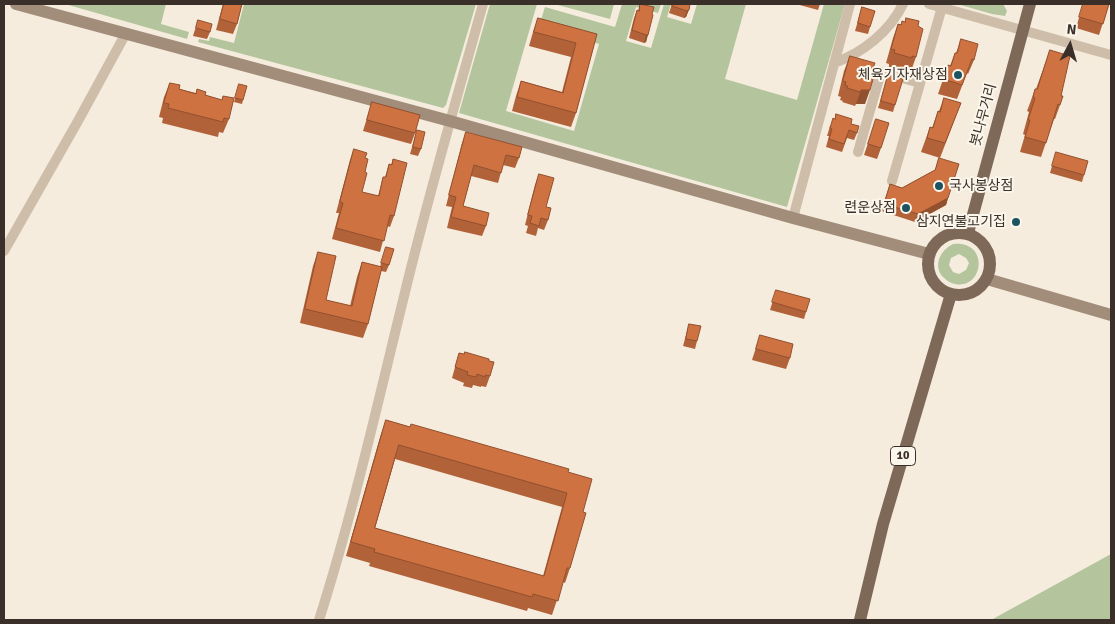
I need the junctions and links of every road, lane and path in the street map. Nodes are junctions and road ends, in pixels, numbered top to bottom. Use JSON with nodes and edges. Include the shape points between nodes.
{"nodes":[{"id":1,"x":16,"y":4,"type":"edge"},
{"id":2,"x":483,"y":4,"type":"edge"},
{"id":3,"x":850,"y":4,"type":"edge"},
{"id":4,"x":903,"y":4,"type":"edge"},
{"id":5,"x":929,"y":4,"type":"edge"},
{"id":6,"x":1030,"y":4,"type":"edge"},
{"id":7,"x":942,"y":7,"type":"junction"},
{"id":8,"x":1023,"y":30,"type":"junction"},
{"id":9,"x":126,"y":33,"type":"junction"},
{"id":10,"x":1111,"y":55,"type":"edge"},
{"id":11,"x":834,"y":63,"type":"junction"},
{"id":12,"x":920,"y":83,"type":"junction"},
{"id":13,"x":450,"y":121,"type":"junction"},
{"id":14,"x":858,"y":152,"type":"dead end"},
{"id":15,"x":892,"y":181,"type":"dead end"},
{"id":16,"x":793,"y":218,"type":"junction"},
{"id":17,"x":968,"y":233,"type":"junction"},
{"id":18,"x":4,"y":251,"type":"edge"},
{"id":19,"x":929,"y":254,"type":"junction"},
{"id":20,"x":987,"y":279,"type":"junction"},
{"id":21,"x":951,"y":294,"type":"junction"},
{"id":22,"x":1111,"y":315,"type":"edge"},
{"id":23,"x":319,"y":620,"type":"edge"},
{"id":24,"x":860,"y":620,"type":"edge"}],
"edges":[{"from":1,"to":9,"type":"street"},
{"from":2,"to":13,"type":"street"},
{"from":3,"to":11,"type":"street"},
{"from":4,"to":11,"type":"street","via":[[876,38],[850,58]]},
{"from":5,"to":7,"type":"street"},
{"from":6,"to":8,"type":"main road","name":"봇나무거리"},
{"from":7,"to":8,"type":"street"},
{"from":7,"to":12,"type":"street"},
{"from":8,"to":10,"type":"street"},
{"from":8,"to":17,"type":"main road","name":"봇나무거리"},
{"from":9,"to":13,"type":"street"},
{"from":9,"to":18,"type":"street"},
{"from":11,"to":16,"type":"street"},
{"from":12,"to":14,"type":"street","via":[[881,72]]},
{"from":12,"to":15,"type":"street"},
{"from":13,"to":16,"type":"street"},
{"from":13,"to":23,"type":"street"},
{"from":16,"to":19,"type":"street"},
{"from":17,"to":19,"type":"main road","via":[[954,232],[942,238]]},
{"from":17,"to":20,"type":"main road","via":[[989,251],[991,265]]},
{"from":19,"to":21,"type":"main road","via":[[930,275],[938,287]]},
{"from":20,"to":21,"type":"main road","via":[[972,293]]},
{"from":20,"to":22,"type":"street"},
{"from":21,"to":24,"type":"main road","number":"10","via":[[883,524]]}]}
